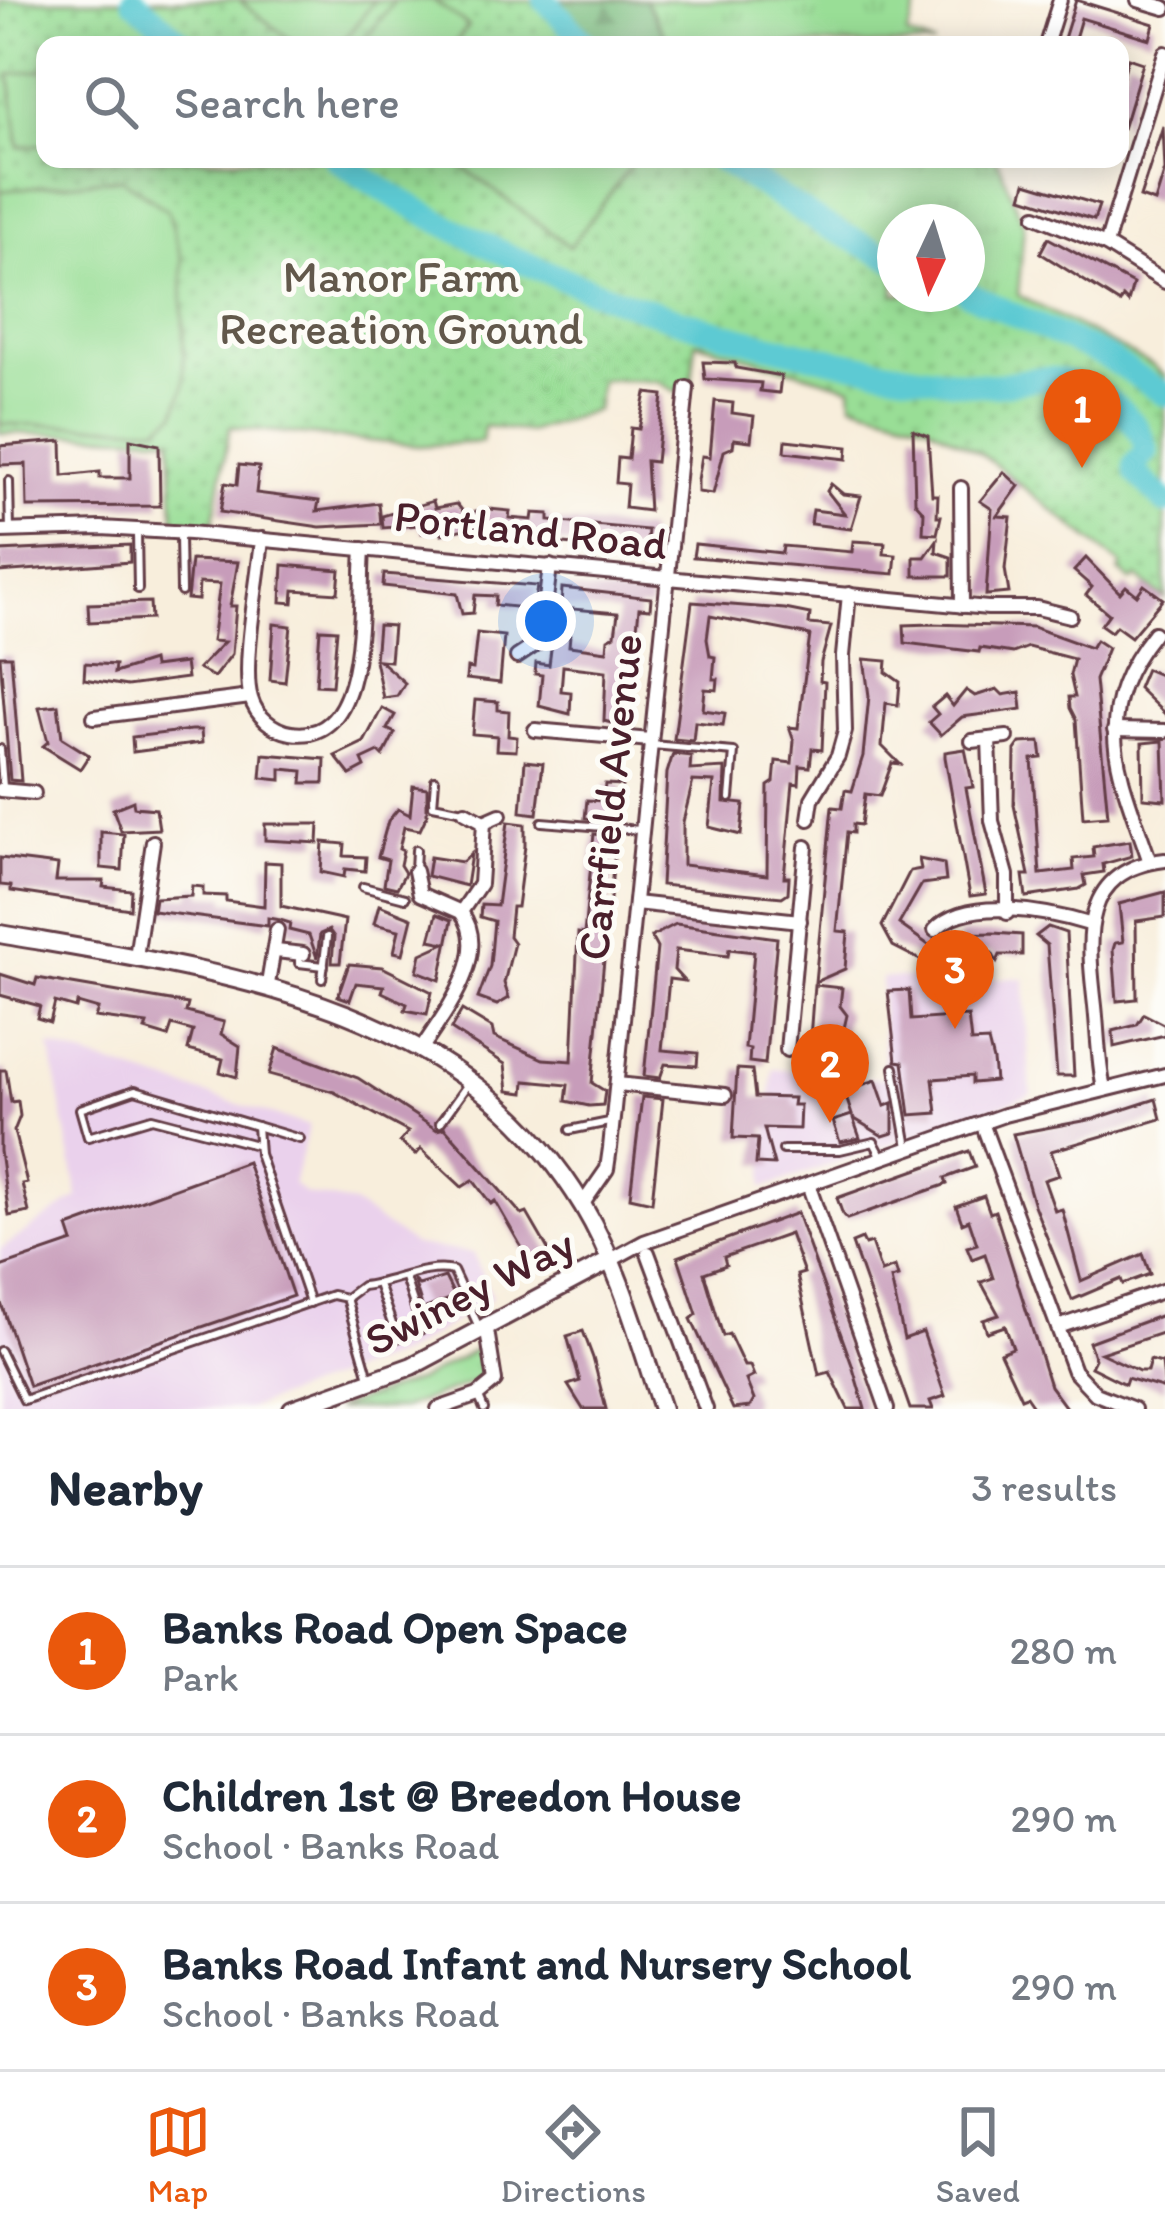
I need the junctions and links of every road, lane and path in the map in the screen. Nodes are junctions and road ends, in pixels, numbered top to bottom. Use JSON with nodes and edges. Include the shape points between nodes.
{"nodes":[{"id":1,"x":1060,"y":0,"type":"edge"},
{"id":2,"x":1138,"y":0,"type":"edge"},
{"id":3,"x":1165,"y":8,"type":"edge"},
{"id":4,"x":1049,"y":36,"type":"edge"},
{"id":5,"x":1165,"y":53,"type":"edge"},
{"id":6,"x":1036,"y":216,"type":"dead end"},
{"id":7,"x":1106,"y":245,"type":"junction"},
{"id":8,"x":1165,"y":282,"type":"edge"},
{"id":9,"x":687,"y":388,"type":"dead end"},
{"id":10,"x":9,"y":481,"type":"dead end"},
{"id":11,"x":961,"y":488,"type":"dead end"},
{"id":12,"x":137,"y":529,"type":"junction"},
{"id":13,"x":5,"y":531,"type":"edge"},
{"id":14,"x":180,"y":532,"type":"junction"},
{"id":15,"x":262,"y":539,"type":"junction"},
{"id":16,"x":364,"y":549,"type":"junction"},
{"id":17,"x":550,"y":566,"type":"junction"},
{"id":18,"x":667,"y":578,"type":"junction"},
{"id":19,"x":138,"y":589,"type":"dead end"},
{"id":20,"x":181,"y":592,"type":"dead end"},
{"id":21,"x":849,"y":594,"type":"junction"},
{"id":22,"x":1058,"y":595,"type":"dead end"},
{"id":23,"x":962,"y":606,"type":"junction"},
{"id":24,"x":1054,"y":611,"type":"junction"},
{"id":25,"x":1070,"y":616,"type":"dead end"},
{"id":26,"x":1154,"y":633,"type":"dead end"},
{"id":27,"x":1123,"y":648,"type":"dead end"},
{"id":28,"x":517,"y":657,"type":"dead end"},
{"id":29,"x":1135,"y":657,"type":"junction"},
{"id":30,"x":250,"y":697,"type":"junction"},
{"id":31,"x":94,"y":718,"type":"dead end"},
{"id":32,"x":1114,"y":730,"type":"junction"},
{"id":33,"x":1165,"y":730,"type":"edge"},
{"id":34,"x":543,"y":735,"type":"dead end"},
{"id":35,"x":1007,"y":736,"type":"dead end"},
{"id":36,"x":989,"y":739,"type":"junction"},
{"id":37,"x":972,"y":741,"type":"dead end"},
{"id":38,"x":650,"y":743,"type":"junction"},
{"id":39,"x":0,"y":749,"type":"edge"},
{"id":40,"x":435,"y":780,"type":"dead end"},
{"id":41,"x":2,"y":790,"type":"edge"},
{"id":42,"x":34,"y":793,"type":"dead end"},
{"id":43,"x":730,"y":798,"type":"dead end"},
{"id":44,"x":465,"y":812,"type":"joint"},
{"id":45,"x":500,"y":815,"type":"dead end"},
{"id":46,"x":809,"y":819,"type":"dead end"},
{"id":47,"x":484,"y":822,"type":"junction"},
{"id":48,"x":542,"y":822,"type":"dead end"},
{"id":49,"x":642,"y":830,"type":"junction"},
{"id":50,"x":806,"y":848,"type":"dead end"},
{"id":51,"x":416,"y":850,"type":"dead end"},
{"id":52,"x":135,"y":855,"type":"dead end"},
{"id":53,"x":1158,"y":861,"type":"edge"},
{"id":54,"x":415,"y":871,"type":"joint"},
{"id":55,"x":363,"y":887,"type":"dead end"},
{"id":56,"x":412,"y":896,"type":"junction"},
{"id":57,"x":634,"y":903,"type":"junction"},
{"id":58,"x":460,"y":912,"type":"junction"},
{"id":59,"x":1007,"y":913,"type":"junction"},
{"id":60,"x":800,"y":921,"type":"junction"},
{"id":61,"x":1089,"y":924,"type":"junction"},
{"id":62,"x":278,"y":930,"type":"dead end"},
{"id":63,"x":935,"y":930,"type":"dead end"},
{"id":64,"x":0,"y":934,"type":"edge"},
{"id":65,"x":327,"y":937,"type":"dead end"},
{"id":66,"x":276,"y":951,"type":"junction"},
{"id":67,"x":301,"y":954,"type":"joint"},
{"id":68,"x":136,"y":957,"type":"junction"},
{"id":69,"x":324,"y":966,"type":"junction"},
{"id":70,"x":322,"y":979,"type":"dead end"},
{"id":71,"x":268,"y":984,"type":"junction"},
{"id":72,"x":787,"y":1050,"type":"dead end"},
{"id":73,"x":420,"y":1051,"type":"junction"},
{"id":74,"x":894,"y":1068,"type":"dead end"},
{"id":75,"x":1165,"y":1075,"type":"edge"},
{"id":76,"x":469,"y":1084,"type":"junction"},
{"id":77,"x":617,"y":1084,"type":"junction"},
{"id":78,"x":1104,"y":1090,"type":"junction"},
{"id":79,"x":724,"y":1095,"type":"dead end"},
{"id":80,"x":440,"y":1123,"type":"dead end"},
{"id":81,"x":613,"y":1123,"type":"junction"},
{"id":82,"x":982,"y":1123,"type":"junction"},
{"id":83,"x":257,"y":1126,"type":"junction"},
{"id":84,"x":569,"y":1130,"type":"dead end"},
{"id":85,"x":300,"y":1139,"type":"dead end"},
{"id":86,"x":256,"y":1144,"type":"junction"},
{"id":87,"x":909,"y":1149,"type":"junction"},
{"id":88,"x":782,"y":1150,"type":"dead end"},
{"id":89,"x":882,"y":1158,"type":"junction"},
{"id":90,"x":808,"y":1184,"type":"junction"},
{"id":91,"x":582,"y":1205,"type":"junction"},
{"id":92,"x":648,"y":1253,"type":"dead end"},
{"id":93,"x":611,"y":1260,"type":"junction"},
{"id":94,"x":405,"y":1278,"type":"junction"},
{"id":95,"x":379,"y":1287,"type":"junction"},
{"id":96,"x":1165,"y":1290,"type":"edge"},
{"id":97,"x":346,"y":1298,"type":"junction"},
{"id":98,"x":310,"y":1303,"type":"junction"},
{"id":99,"x":483,"y":1326,"type":"junction"},
{"id":100,"x":1058,"y":1327,"type":"junction"},
{"id":101,"x":676,"y":1338,"type":"junction"},
{"id":102,"x":661,"y":1345,"type":"dead end"},
{"id":103,"x":0,"y":1351,"type":"edge"},
{"id":104,"x":370,"y":1382,"type":"junction"},
{"id":105,"x":481,"y":1402,"type":"edge"},
{"id":106,"x":292,"y":1409,"type":"edge"},
{"id":107,"x":438,"y":1409,"type":"edge"},
{"id":108,"x":662,"y":1409,"type":"edge"},
{"id":109,"x":706,"y":1409,"type":"edge"},
{"id":110,"x":887,"y":1409,"type":"edge"},
{"id":111,"x":1134,"y":1409,"type":"edge"}],
"edges":[{"from":1,"to":4,"type":"street"},
{"from":2,"to":3,"type":"street"},
{"from":5,"to":7,"type":"street"},
{"from":6,"to":7,"type":"street"},
{"from":7,"to":8,"type":"street"},
{"from":9,"to":18,"type":"street","name":"Carrfield Avenue"},
{"from":10,"to":13,"type":"lane"},
{"from":11,"to":23,"type":"street"},
{"from":12,"to":13,"type":"street","name":"Portland Road"},
{"from":12,"to":14,"type":"street","name":"Portland Road"},
{"from":12,"to":19,"type":"lane"},
{"from":14,"to":15,"type":"street","name":"Portland Road"},
{"from":14,"to":20,"type":"lane"},
{"from":15,"to":16,"type":"street","name":"Portland Road"},
{"from":15,"to":30,"type":"street"},
{"from":16,"to":17,"type":"street","name":"Portland Road"},
{"from":16,"to":30,"type":"street","via":[[351,689],[339,719],[288,732],[268,723]]},
{"from":17,"to":18,"type":"street","name":"Portland Road"},
{"from":17,"to":28,"type":"street","via":[[542,641]]},
{"from":18,"to":21,"type":"street","name":"Portland Road"},
{"from":18,"to":38,"type":"street","name":"Carrfield Avenue"},
{"from":21,"to":23,"type":"street","name":"Portland Road"},
{"from":21,"to":46,"type":"street","via":[[845,731]]},
{"from":22,"to":24,"type":"street"},
{"from":23,"to":24,"type":"street","name":"Portland Road"},
{"from":24,"to":25,"type":"street","name":"Portland Road"},
{"from":26,"to":29,"type":"street"},
{"from":27,"to":29,"type":"street"},
{"from":29,"to":32,"type":"street"},
{"from":30,"to":31,"type":"street"},
{"from":32,"to":33,"type":"street"},
{"from":32,"to":53,"type":"street","via":[[1118,772]]},
{"from":34,"to":38,"type":"street"},
{"from":35,"to":36,"type":"street"},
{"from":36,"to":37,"type":"street"},
{"from":36,"to":59,"type":"street"},
{"from":38,"to":43,"type":"lane","via":[[734,752]]},
{"from":38,"to":49,"type":"street","name":"Carrfield Avenue"},
{"from":39,"to":41,"type":"lane"},
{"from":40,"to":44,"type":"lane","via":[[433,805]]},
{"from":41,"to":42,"type":"street"},
{"from":44,"to":47,"type":"street"},
{"from":45,"to":47,"type":"street"},
{"from":47,"to":58,"type":"street","via":[[480,884]]},
{"from":48,"to":49,"type":"lane"},
{"from":49,"to":57,"type":"street","name":"Carrfield Avenue"},
{"from":50,"to":60,"type":"street"},
{"from":51,"to":54,"type":"lane"},
{"from":52,"to":68,"type":"street","via":[[152,849]]},
{"from":53,"to":61,"type":"street","via":[[1114,884]]},
{"from":54,"to":56,"type":"street"},
{"from":55,"to":56,"type":"lane"},
{"from":56,"to":58,"type":"street"},
{"from":57,"to":60,"type":"street"},
{"from":57,"to":77,"type":"street","name":"Carrfield Avenue"},
{"from":58,"to":73,"type":"street","via":[[472,938],[467,963]]},
{"from":59,"to":61,"type":"street"},
{"from":59,"to":63,"type":"street","via":[[941,912]]},
{"from":60,"to":72,"type":"street"},
{"from":61,"to":78,"type":"street"},
{"from":62,"to":66,"type":"street"},
{"from":64,"to":68,"type":"main road"},
{"from":65,"to":69,"type":"lane"},
{"from":66,"to":67,"type":"street"},
{"from":66,"to":71,"type":"street"},
{"from":67,"to":69,"type":"lane","via":[[299,963]]},
{"from":68,"to":71,"type":"main road"},
{"from":69,"to":70,"type":"lane"},
{"from":71,"to":73,"type":"main road"},
{"from":73,"to":76,"type":"main road"},
{"from":74,"to":87,"type":"lane"},
{"from":75,"to":78,"type":"street"},
{"from":76,"to":80,"type":"lane"},
{"from":76,"to":91,"type":"main road","via":[[541,1151]]},
{"from":77,"to":79,"type":"street"},
{"from":77,"to":81,"type":"street","name":"Carrfield Avenue"},
{"from":78,"to":82,"type":"street"},
{"from":81,"to":84,"type":"lane"},
{"from":81,"to":91,"type":"street","name":"Carrfield Avenue","via":[[607,1168]]},
{"from":82,"to":87,"type":"street"},
{"from":82,"to":100,"type":"street"},
{"from":83,"to":85,"type":"lane"},
{"from":83,"to":86,"type":"lane"},
{"from":83,"to":86,"type":"lane","via":[[135,1090],[80,1113],[88,1137],[152,1118]]},
{"from":86,"to":98,"type":"lane"},
{"from":87,"to":89,"type":"street"},
{"from":88,"to":89,"type":"lane","via":[[874,1142]]},
{"from":89,"to":90,"type":"street"},
{"from":90,"to":93,"type":"street"},
{"from":90,"to":110,"type":"street"},
{"from":91,"to":93,"type":"main road"},
{"from":92,"to":101,"type":"street"},
{"from":93,"to":99,"type":"main road","name":"Swiney Way"},
{"from":93,"to":108,"type":"main road"},
{"from":94,"to":95,"type":"lane"},
{"from":94,"to":95,"type":"lane","via":[[422,1329],[397,1337]]},
{"from":94,"to":99,"type":"lane","via":[[453,1270]]},
{"from":95,"to":97,"type":"lane","via":[[362,1286]]},
{"from":96,"to":100,"type":"street"},
{"from":97,"to":98,"type":"lane"},
{"from":97,"to":104,"type":"lane"},
{"from":98,"to":103,"type":"lane","via":[[24,1400]]},
{"from":99,"to":104,"type":"main road","name":"Swiney Way"},
{"from":99,"to":105,"type":"street","via":[[497,1372]]},
{"from":100,"to":111,"type":"street","via":[[1083,1383]]},
{"from":101,"to":102,"type":"street"},
{"from":101,"to":109,"type":"street"},
{"from":104,"to":106,"type":"main road","name":"Swiney Way"},
{"from":105,"to":107,"type":"street"}]}
